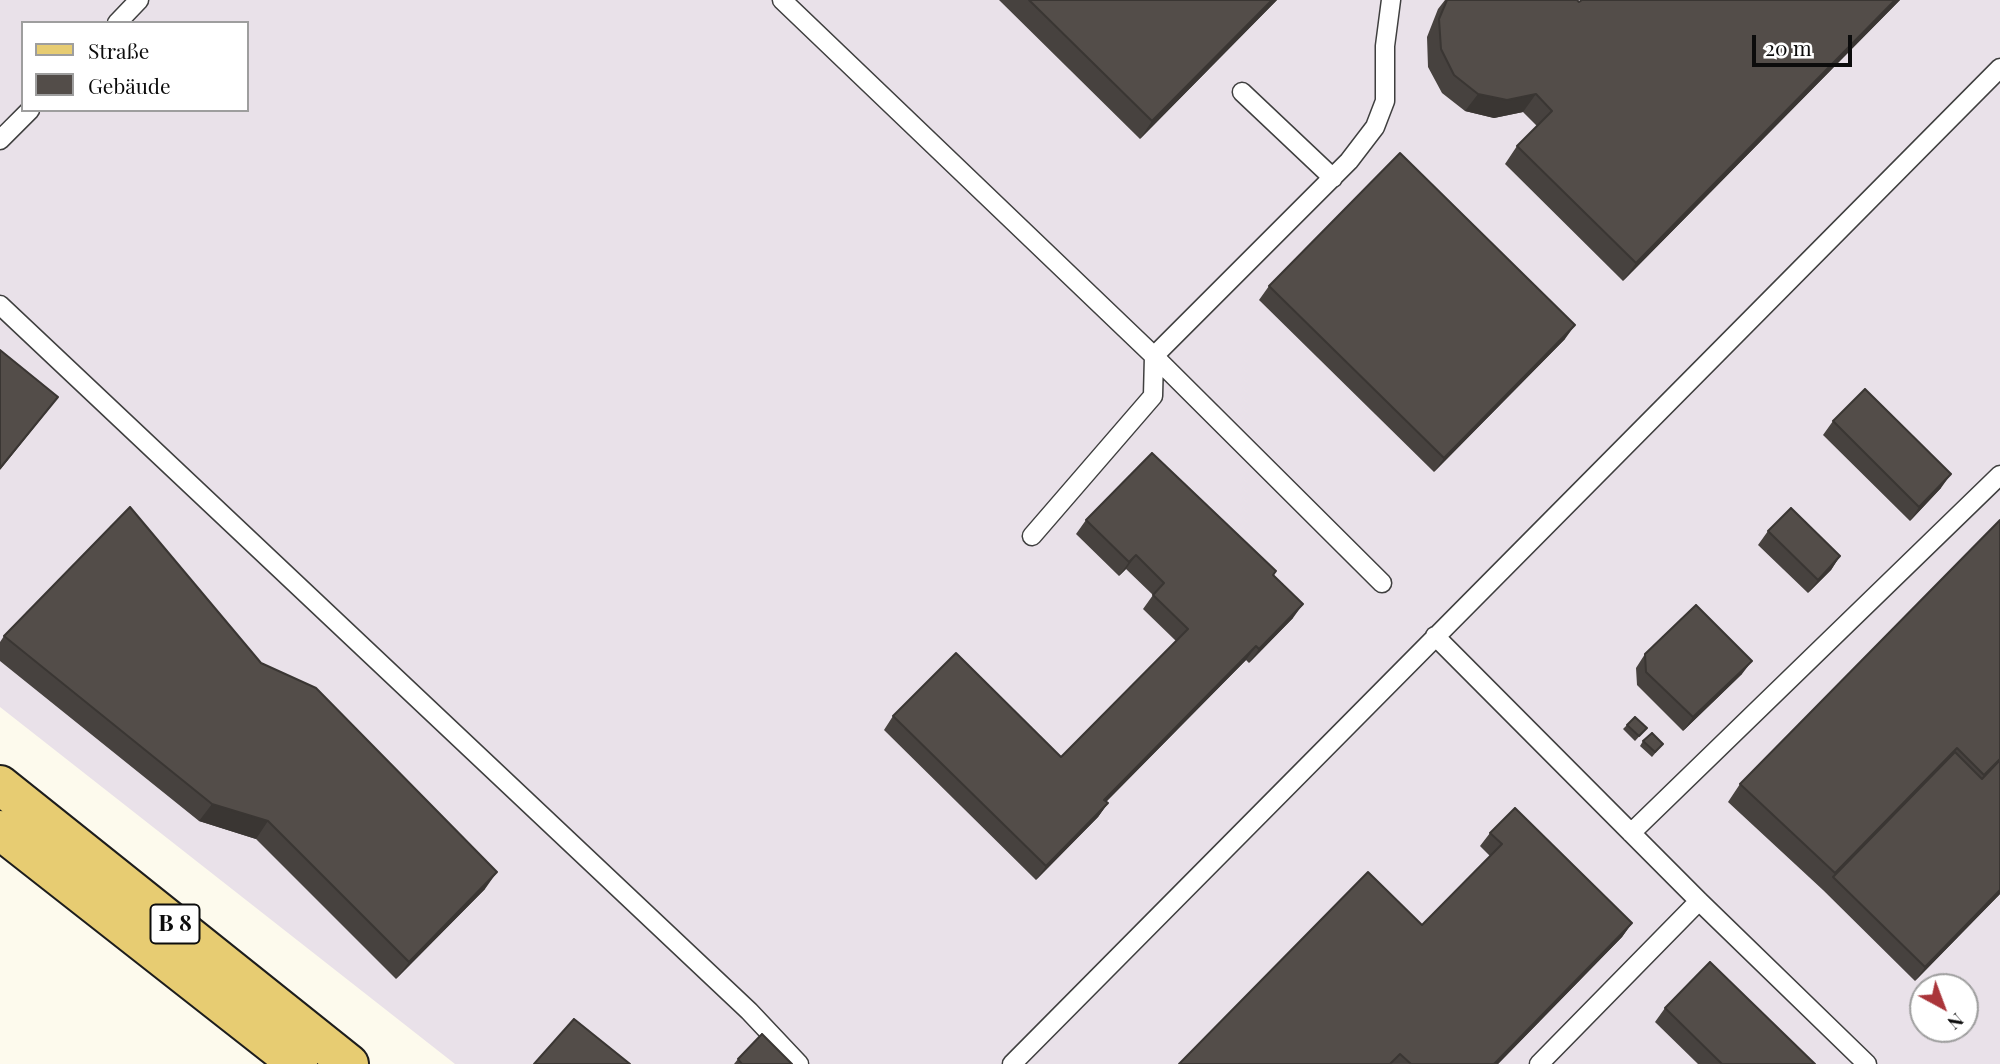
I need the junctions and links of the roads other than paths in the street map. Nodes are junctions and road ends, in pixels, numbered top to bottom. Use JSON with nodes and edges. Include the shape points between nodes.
{"nodes":[{"id":1,"x":139,"y":0,"type":"edge"},
{"id":2,"x":782,"y":0,"type":"edge"},
{"id":3,"x":1391,"y":0,"type":"edge"},
{"id":4,"x":119,"y":21,"type":"edge"},
{"id":5,"x":2000,"y":68,"type":"edge"},
{"id":6,"x":1242,"y":92,"type":"dead end"},
{"id":7,"x":28,"y":112,"type":"edge"},
{"id":8,"x":0,"y":140,"type":"edge"},
{"id":9,"x":1333,"y":178,"type":"junction"},
{"id":10,"x":0,"y":305,"type":"edge"},
{"id":11,"x":1154,"y":356,"type":"junction"},
{"id":12,"x":2000,"y":475,"type":"edge"},
{"id":13,"x":1032,"y":536,"type":"dead end"},
{"id":14,"x":1382,"y":583,"type":"dead end"},
{"id":15,"x":1435,"y":636,"type":"junction"},
{"id":16,"x":0,"y":785,"type":"edge"},
{"id":17,"x":0,"y":830,"type":"edge"},
{"id":18,"x":1631,"y":833,"type":"junction"},
{"id":19,"x":1699,"y":901,"type":"junction"},
{"id":20,"x":298,"y":1064,"type":"edge"},
{"id":21,"x":349,"y":1064,"type":"edge"},
{"id":22,"x":799,"y":1064,"type":"edge"},
{"id":23,"x":1012,"y":1064,"type":"edge"},
{"id":24,"x":1539,"y":1064,"type":"edge"},
{"id":25,"x":1867,"y":1064,"type":"edge"}],
"edges":[{"from":1,"to":4,"type":"lane"},
{"from":2,"to":11,"type":"lane"},
{"from":3,"to":9,"type":"lane","via":[[1385,101],[1375,127]]},
{"from":5,"to":15,"type":"lane"},
{"from":6,"to":9,"type":"lane"},
{"from":7,"to":8,"type":"lane"},
{"from":9,"to":11,"type":"lane"},
{"from":10,"to":22,"type":"lane","via":[[739,1002]]},
{"from":11,"to":13,"type":"lane","via":[[1153,396]]},
{"from":11,"to":14,"type":"lane"},
{"from":12,"to":18,"type":"lane"},
{"from":15,"to":18,"type":"lane"},
{"from":15,"to":23,"type":"lane"},
{"from":16,"to":21,"type":"main road","number":"B 8"},
{"from":17,"to":20,"type":"main road","number":"B 8"},
{"from":18,"to":19,"type":"lane"},
{"from":19,"to":24,"type":"lane"},
{"from":19,"to":25,"type":"lane"}]}
